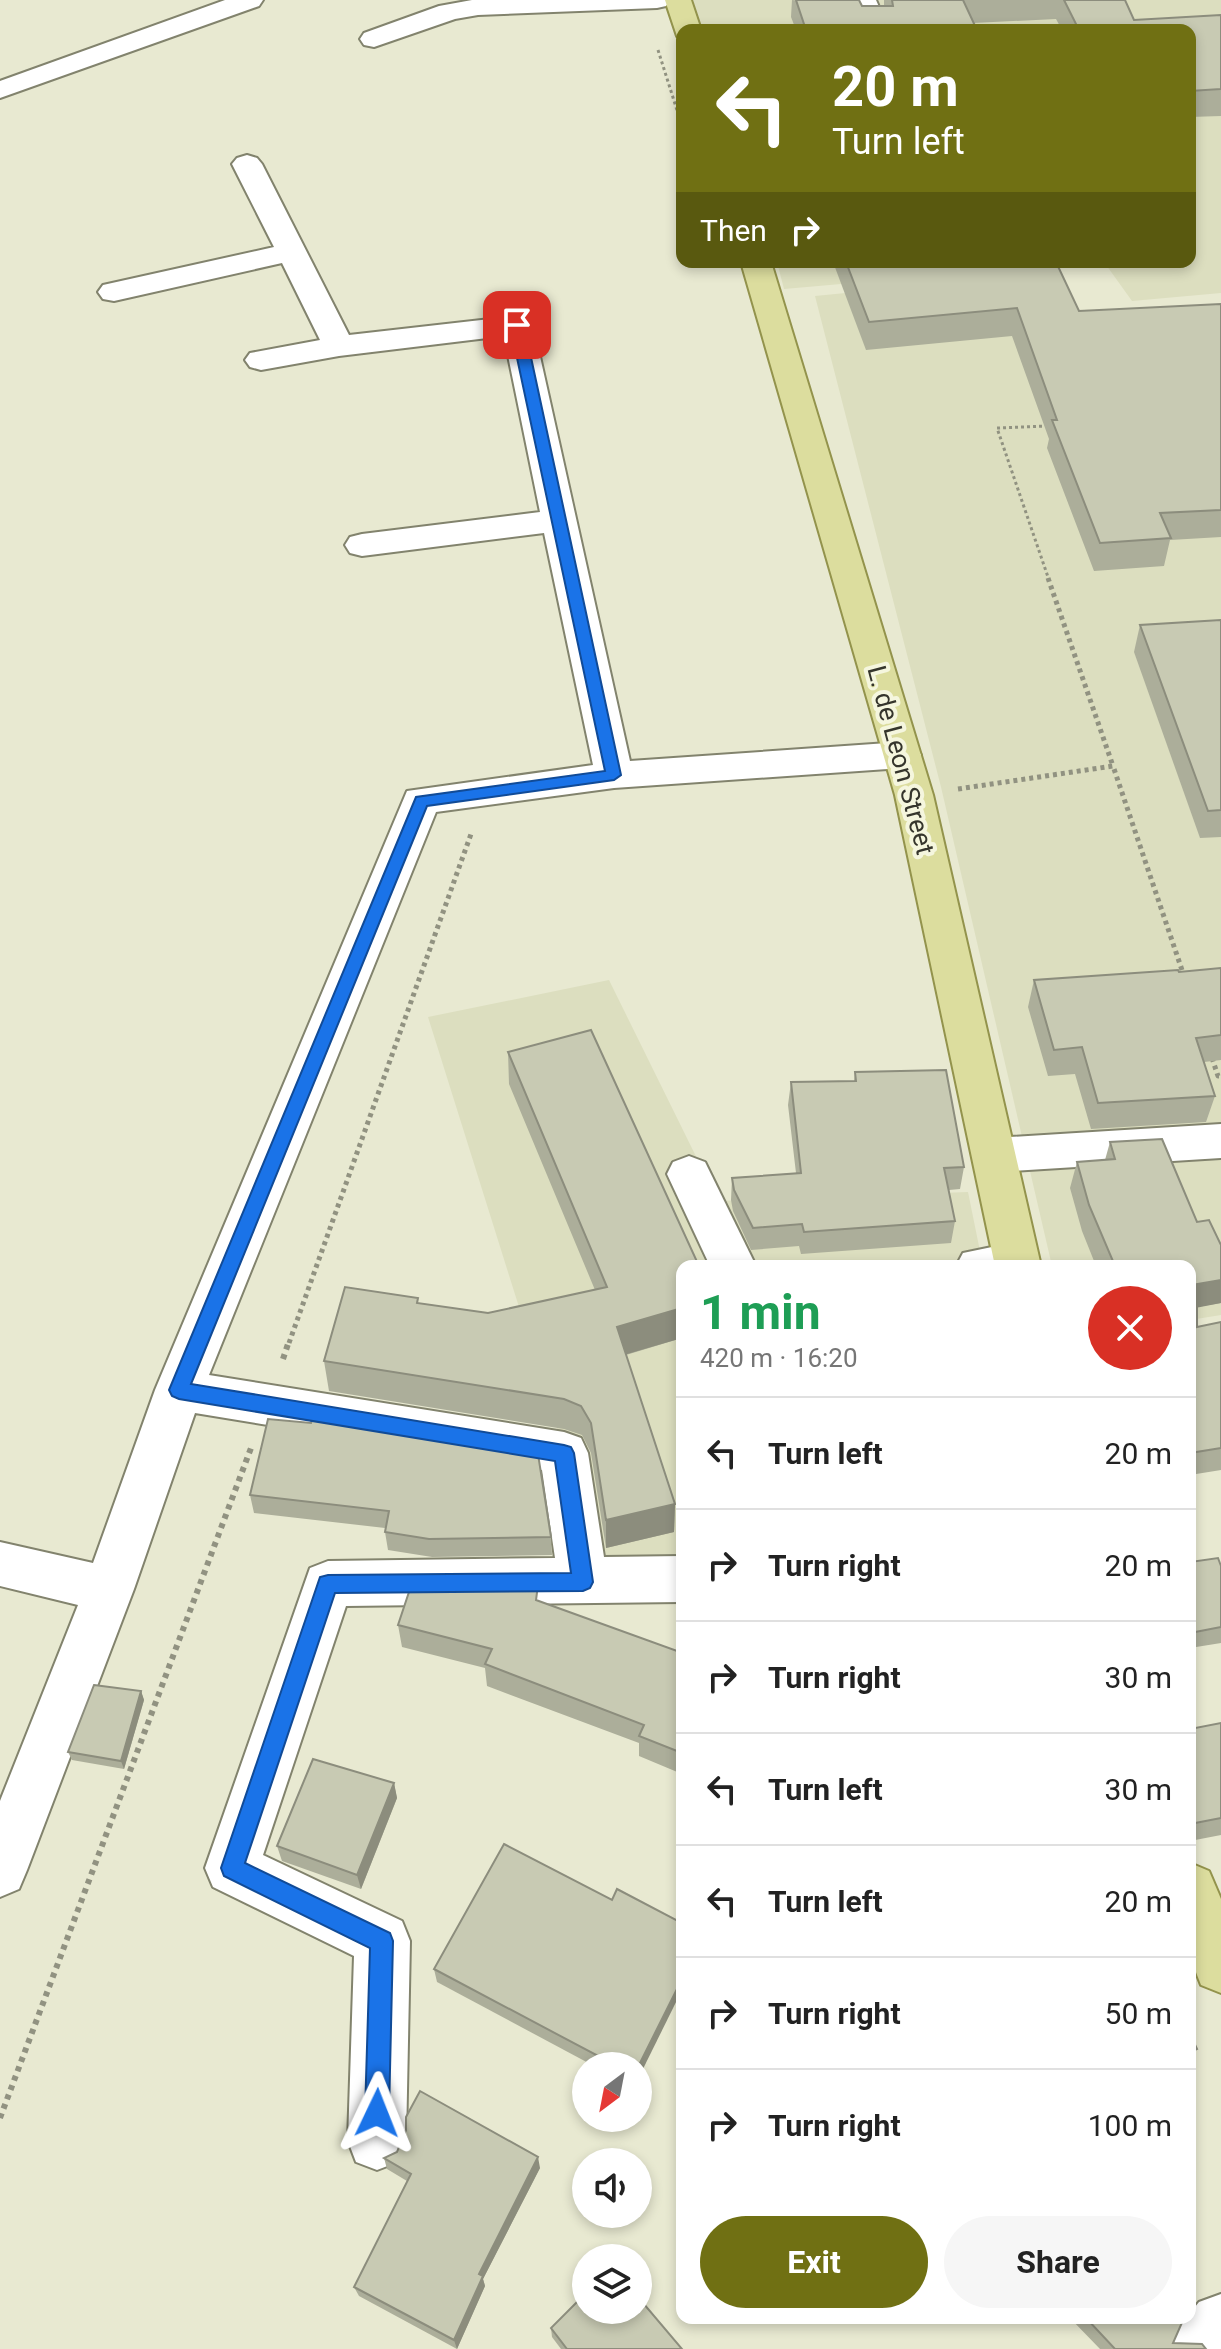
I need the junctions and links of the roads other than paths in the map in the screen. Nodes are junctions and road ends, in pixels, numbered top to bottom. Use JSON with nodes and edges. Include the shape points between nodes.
{"nodes":[{"id":1,"x":250,"y":0,"type":"edge"},
{"id":2,"x":678,"y":0,"type":"edge"},
{"id":3,"x":863,"y":0,"type":"edge"},
{"id":4,"x":650,"y":1,"type":"edge"},
{"id":5,"x":685,"y":24,"type":"edge"},
{"id":6,"x":873,"y":24,"type":"edge"},
{"id":7,"x":374,"y":39,"type":"dead end"},
{"id":8,"x":0,"y":90,"type":"edge"},
{"id":9,"x":247,"y":164,"type":"dead end"},
{"id":10,"x":292,"y":252,"type":"junction"},
{"id":11,"x":758,"y":268,"type":"edge"},
{"id":12,"x":114,"y":292,"type":"dead end"},
{"id":13,"x":339,"y":346,"type":"junction"},
{"id":14,"x":261,"y":360,"type":"dead end"},
{"id":15,"x":559,"y":520,"type":"junction"},
{"id":16,"x":362,"y":545,"type":"dead end"},
{"id":17,"x":902,"y":755,"type":"junction"},
{"id":18,"x":614,"y":775,"type":"junction"},
{"id":19,"x":1221,"y":1141,"type":"edge"},
{"id":20,"x":994,"y":1155,"type":"junction"},
{"id":21,"x":689,"y":1174,"type":"dead end"},
{"id":22,"x":730,"y":1260,"type":"edge"},
{"id":23,"x":1004,"y":1260,"type":"edge"},
{"id":24,"x":179,"y":1390,"type":"junction"},
{"id":25,"x":0,"y":1564,"type":"edge"},
{"id":26,"x":676,"y":1579,"type":"edge"},
{"id":27,"x":583,"y":1582,"type":"junction"},
{"id":28,"x":109,"y":1589,"type":"junction"},
{"id":29,"x":0,"y":1870,"type":"edge"},
{"id":30,"x":1196,"y":1905,"type":"edge"},
{"id":31,"x":1221,"y":1965,"type":"edge"},
{"id":32,"x":377,"y":2141,"type":"dead end"},
{"id":33,"x":1221,"y":2324,"type":"edge"},
{"id":34,"x":1198,"y":2349,"type":"edge"}],
"edges":[{"from":1,"to":8,"type":"street"},
{"from":2,"to":5,"type":"main road"},
{"from":3,"to":6,"type":"street"},
{"from":4,"to":7,"type":"street","via":[[478,7]]},
{"from":9,"to":10,"type":"street"},
{"from":10,"to":12,"type":"street"},
{"from":10,"to":13,"type":"street"},
{"from":11,"to":17,"type":"main road","name":"L. de Leon Street"},
{"from":13,"to":14,"type":"street"},
{"from":13,"to":15,"type":"street","via":[[517,325]]},
{"from":15,"to":16,"type":"street"},
{"from":15,"to":18,"type":"street"},
{"from":17,"to":18,"type":"street"},
{"from":17,"to":20,"type":"main road","name":"L. de Leon Street"},
{"from":18,"to":24,"type":"street","via":[[421,801]]},
{"from":19,"to":20,"type":"street"},
{"from":20,"to":23,"type":"main road","name":"L. de Leon Street"},
{"from":21,"to":22,"type":"street"},
{"from":24,"to":27,"type":"street","via":[[564,1453]]},
{"from":24,"to":28,"type":"street"},
{"from":25,"to":28,"type":"street"},
{"from":26,"to":27,"type":"street"},
{"from":27,"to":32,"type":"street","via":[[328,1584],[232,1868],[382,1941]]},
{"from":28,"to":29,"type":"street"},
{"from":30,"to":31,"type":"main road"},
{"from":33,"to":34,"type":"street"}]}
